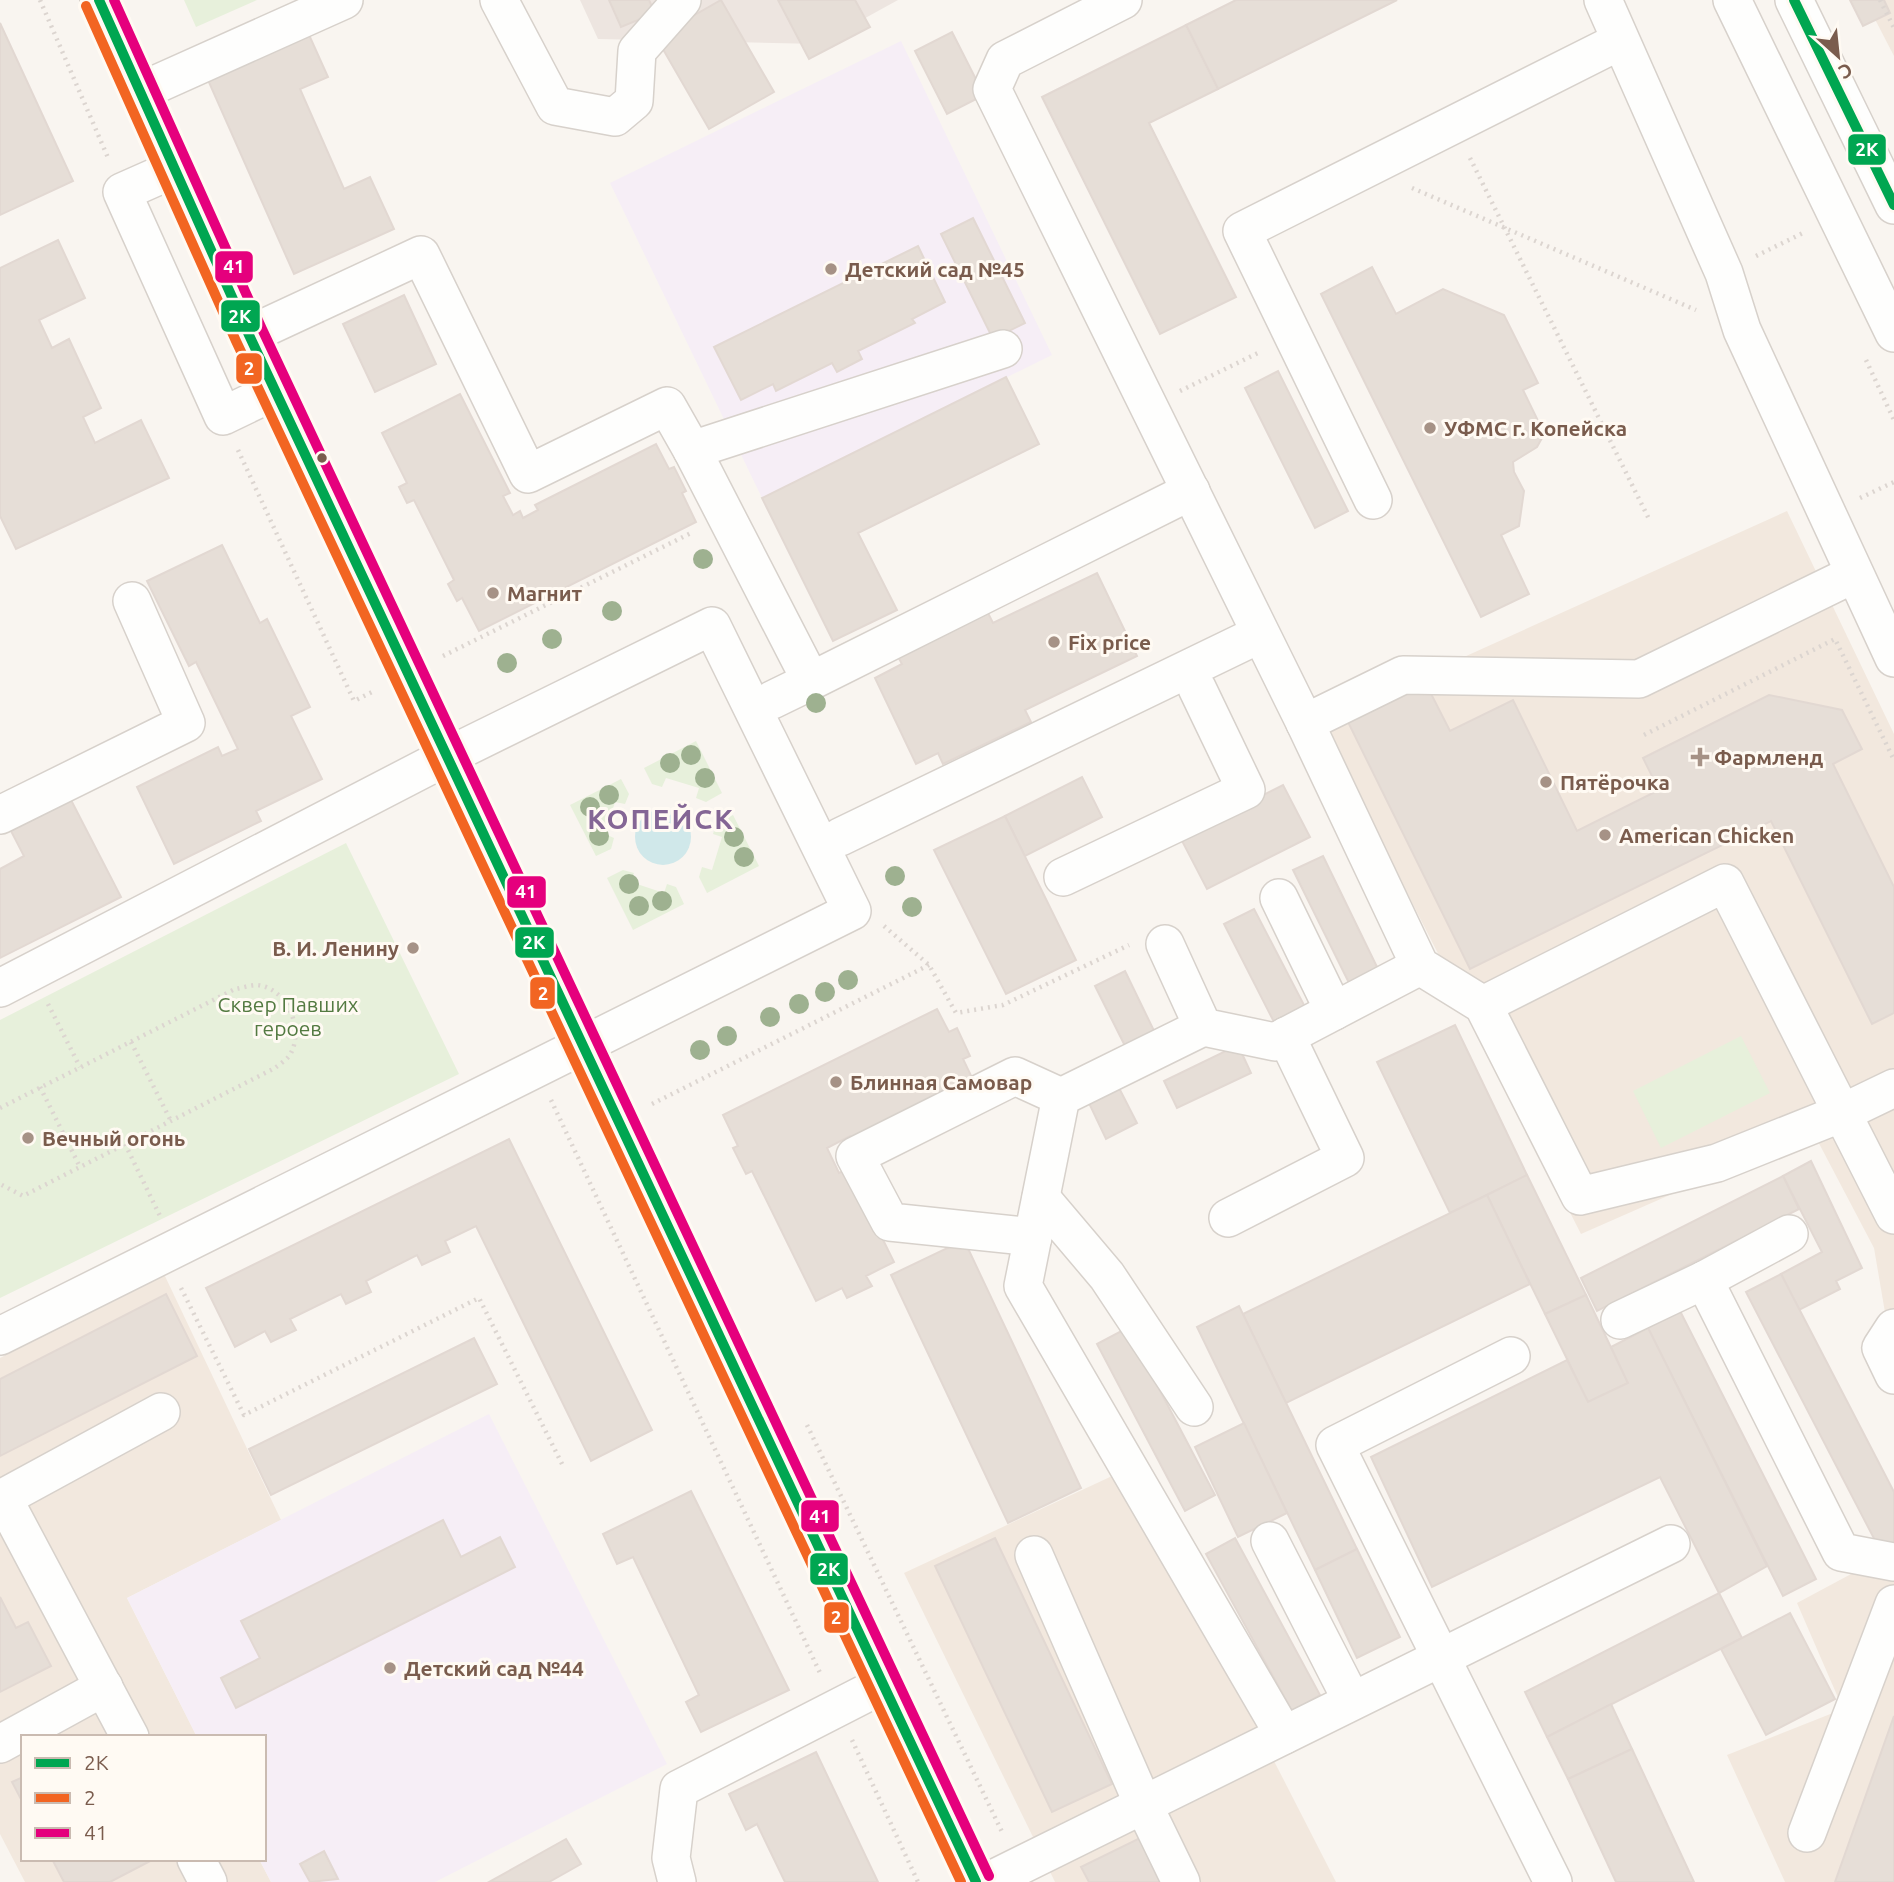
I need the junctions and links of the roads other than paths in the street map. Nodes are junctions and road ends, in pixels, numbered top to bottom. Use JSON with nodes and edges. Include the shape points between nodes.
{"nodes":[{"id":1,"x":99,"y":0,"type":"edge"},
{"id":2,"x":344,"y":0,"type":"edge"},
{"id":3,"x":499,"y":0,"type":"edge"},
{"id":4,"x":682,"y":0,"type":"edge"},
{"id":5,"x":1123,"y":0,"type":"edge"},
{"id":6,"x":1603,"y":0,"type":"edge"},
{"id":7,"x":1732,"y":0,"type":"edge"},
{"id":8,"x":1794,"y":0,"type":"edge"},
{"id":9,"x":1620,"y":40,"type":"junction"},
{"id":10,"x":139,"y":92,"type":"junction"},
{"id":11,"x":174,"y":169,"type":"junction"},
{"id":12,"x":1894,"y":205,"type":"edge"},
{"id":13,"x":1881,"y":274,"type":"edge"},
{"id":14,"x":1894,"y":333,"type":"edge"},
{"id":15,"x":249,"y":335,"type":"junction"},
{"id":16,"x":1003,"y":349,"type":"dead end"},
{"id":17,"x":275,"y":391,"type":"junction"},
{"id":18,"x":692,"y":450,"type":"junction"},
{"id":19,"x":1191,"y":491,"type":"junction"},
{"id":20,"x":1373,"y":500,"type":"dead end"},
{"id":21,"x":1854,"y":574,"type":"junction"},
{"id":22,"x":132,"y":601,"type":"dead end"},
{"id":23,"x":1264,"y":643,"type":"junction"},
{"id":24,"x":1894,"y":658,"type":"edge"},
{"id":25,"x":811,"y":681,"type":"junction"},
{"id":26,"x":1197,"y":688,"type":"junction"},
{"id":27,"x":772,"y":700,"type":"junction"},
{"id":28,"x":1305,"y":723,"type":"junction"},
{"id":29,"x":446,"y":751,"type":"junction"},
{"id":30,"x":943,"y":811,"type":"dead end"},
{"id":31,"x":0,"y":815,"type":"edge"},
{"id":32,"x":840,"y":837,"type":"junction"},
{"id":33,"x":1063,"y":877,"type":"dead end"},
{"id":34,"x":1279,"y":898,"type":"dead end"},
{"id":35,"x":1151,"y":943,"type":"road end"},
{"id":36,"x":1420,"y":966,"type":"junction"},
{"id":37,"x":0,"y":988,"type":"edge"},
{"id":38,"x":1483,"y":1005,"type":"junction"},
{"id":39,"x":1334,"y":1012,"type":"junction"},
{"id":40,"x":1203,"y":1027,"type":"junction"},
{"id":41,"x":1286,"y":1036,"type":"junction"},
{"id":42,"x":587,"y":1053,"type":"junction"},
{"id":43,"x":1894,"y":1088,"type":"edge"},
{"id":44,"x":1061,"y":1097,"type":"junction"},
{"id":45,"x":1842,"y":1113,"type":"junction"},
{"id":46,"x":1041,"y":1198,"type":"junction"},
{"id":47,"x":1894,"y":1215,"type":"edge"},
{"id":48,"x":1228,"y":1218,"type":"dead end"},
{"id":49,"x":1789,"y":1234,"type":"dead end"},
{"id":50,"x":1033,"y":1237,"type":"junction"},
{"id":51,"x":1704,"y":1280,"type":"junction"},
{"id":52,"x":1620,"y":1320,"type":"dead end"},
{"id":53,"x":1894,"y":1328,"type":"edge"},
{"id":54,"x":0,"y":1336,"type":"edge"},
{"id":55,"x":1511,"y":1356,"type":"dead end"},
{"id":56,"x":1894,"y":1375,"type":"edge"},
{"id":57,"x":1194,"y":1407,"type":"dead end"},
{"id":58,"x":161,"y":1412,"type":"dead end"},
{"id":59,"x":1270,"y":1541,"type":"dead end"},
{"id":60,"x":1671,"y":1544,"type":"dead end"},
{"id":61,"x":1034,"y":1555,"type":"dead end"},
{"id":62,"x":1894,"y":1562,"type":"edge"},
{"id":63,"x":1894,"y":1604,"type":"edge"},
{"id":64,"x":1443,"y":1656,"type":"junction"},
{"id":65,"x":884,"y":1684,"type":"junction"},
{"id":66,"x":104,"y":1687,"type":"junction"},
{"id":67,"x":1352,"y":1701,"type":"junction"},
{"id":68,"x":129,"y":1735,"type":"edge"},
{"id":69,"x":1284,"y":1735,"type":"junction"},
{"id":70,"x":0,"y":1744,"type":"edge"},
{"id":71,"x":1143,"y":1804,"type":"junction"},
{"id":72,"x":1808,"y":1833,"type":"dead end"},
{"id":73,"x":196,"y":1861,"type":"edge"},
{"id":74,"x":1002,"y":1874,"type":"edge"},
{"id":75,"x":208,"y":1882,"type":"edge"},
{"id":76,"x":677,"y":1882,"type":"edge"},
{"id":77,"x":976,"y":1882,"type":"edge"},
{"id":78,"x":1181,"y":1882,"type":"edge"},
{"id":79,"x":1553,"y":1882,"type":"edge"}],
"edges":[{"from":1,"to":10,"type":"street"},
{"from":2,"to":10,"type":"street"},
{"from":3,"to":4,"type":"street","via":[[555,106],[615,117],[634,101],[637,51]]},
{"from":5,"to":19,"type":"street","via":[[1004,60],[992,89]]},
{"from":6,"to":9,"type":"street"},
{"from":7,"to":13,"type":"street"},
{"from":8,"to":12,"type":"street"},
{"from":9,"to":20,"type":"street","via":[[1242,231]]},
{"from":9,"to":21,"type":"street","via":[[1724,273],[1742,330]]},
{"from":10,"to":11,"type":"street"},
{"from":11,"to":15,"type":"street"},
{"from":11,"to":17,"type":"street","via":[[122,192],[223,416]]},
{"from":13,"to":14,"type":"street"},
{"from":15,"to":17,"type":"street"},
{"from":15,"to":18,"type":"street","via":[[421,256],[528,474],[667,406]]},
{"from":16,"to":18,"type":"street"},
{"from":17,"to":29,"type":"street"},
{"from":18,"to":25,"type":"street"},
{"from":19,"to":23,"type":"street"},
{"from":19,"to":25,"type":"street"},
{"from":21,"to":24,"type":"street"},
{"from":21,"to":28,"type":"street","via":[[1639,679],[1403,675]]},
{"from":22,"to":31,"type":"street","via":[[186,723]]},
{"from":23,"to":26,"type":"street"},
{"from":23,"to":28,"type":"street"},
{"from":23,"to":32,"type":"street"},
{"from":25,"to":27,"type":"street"},
{"from":26,"to":30,"type":"street"},
{"from":26,"to":33,"type":"street","via":[[1246,790]]},
{"from":27,"to":29,"type":"street","via":[[737,628],[719,613]]},
{"from":27,"to":32,"type":"street"},
{"from":28,"to":36,"type":"street"},
{"from":29,"to":37,"type":"street"},
{"from":29,"to":42,"type":"street"},
{"from":29,"to":42,"type":"street","via":[[712,626],[852,911]]},
{"from":32,"to":42,"type":"street","via":[[872,902],[875,918],[862,930]]},
{"from":34,"to":39,"type":"street"},
{"from":35,"to":40,"type":"street"},
{"from":36,"to":38,"type":"street"},
{"from":36,"to":39,"type":"street"},
{"from":38,"to":45,"type":"street","via":[[1580,1196],[1717,1163]]},
{"from":38,"to":45,"type":"street","via":[[1725,883]]},
{"from":39,"to":41,"type":"street"},
{"from":40,"to":41,"type":"street","via":[[1275,1042]]},
{"from":40,"to":44,"type":"street"},
{"from":41,"to":48,"type":"street","via":[[1345,1158]]},
{"from":42,"to":54,"type":"street","via":[[536,1066]]},
{"from":42,"to":65,"type":"street"},
{"from":43,"to":45,"type":"street"},
{"from":44,"to":46,"type":"street"},
{"from":44,"to":50,"type":"street","via":[[1015,1076],[855,1156],[890,1222]]},
{"from":45,"to":47,"type":"street"},
{"from":46,"to":50,"type":"street"},
{"from":46,"to":57,"type":"street","via":[[1107,1276]]},
{"from":49,"to":51,"type":"street"},
{"from":50,"to":69,"type":"street","via":[[1023,1286]]},
{"from":51,"to":52,"type":"street"},
{"from":51,"to":62,"type":"street","via":[[1841,1552]]},
{"from":53,"to":56,"type":"street","via":[[1881,1349]]},
{"from":55,"to":64,"type":"street","via":[[1335,1445]]},
{"from":58,"to":66,"type":"street","via":[[3,1498]]},
{"from":59,"to":67,"type":"street"},
{"from":60,"to":64,"type":"street"},
{"from":61,"to":71,"type":"street"},
{"from":63,"to":72,"type":"street"},
{"from":64,"to":67,"type":"street"},
{"from":64,"to":79,"type":"street"},
{"from":65,"to":76,"type":"street","via":[[679,1789],[671,1858]]},
{"from":65,"to":77,"type":"street"},
{"from":66,"to":68,"type":"street"},
{"from":66,"to":70,"type":"street"},
{"from":67,"to":69,"type":"street"},
{"from":69,"to":71,"type":"street"},
{"from":71,"to":74,"type":"street"},
{"from":71,"to":78,"type":"street"},
{"from":73,"to":75,"type":"street"}]}
